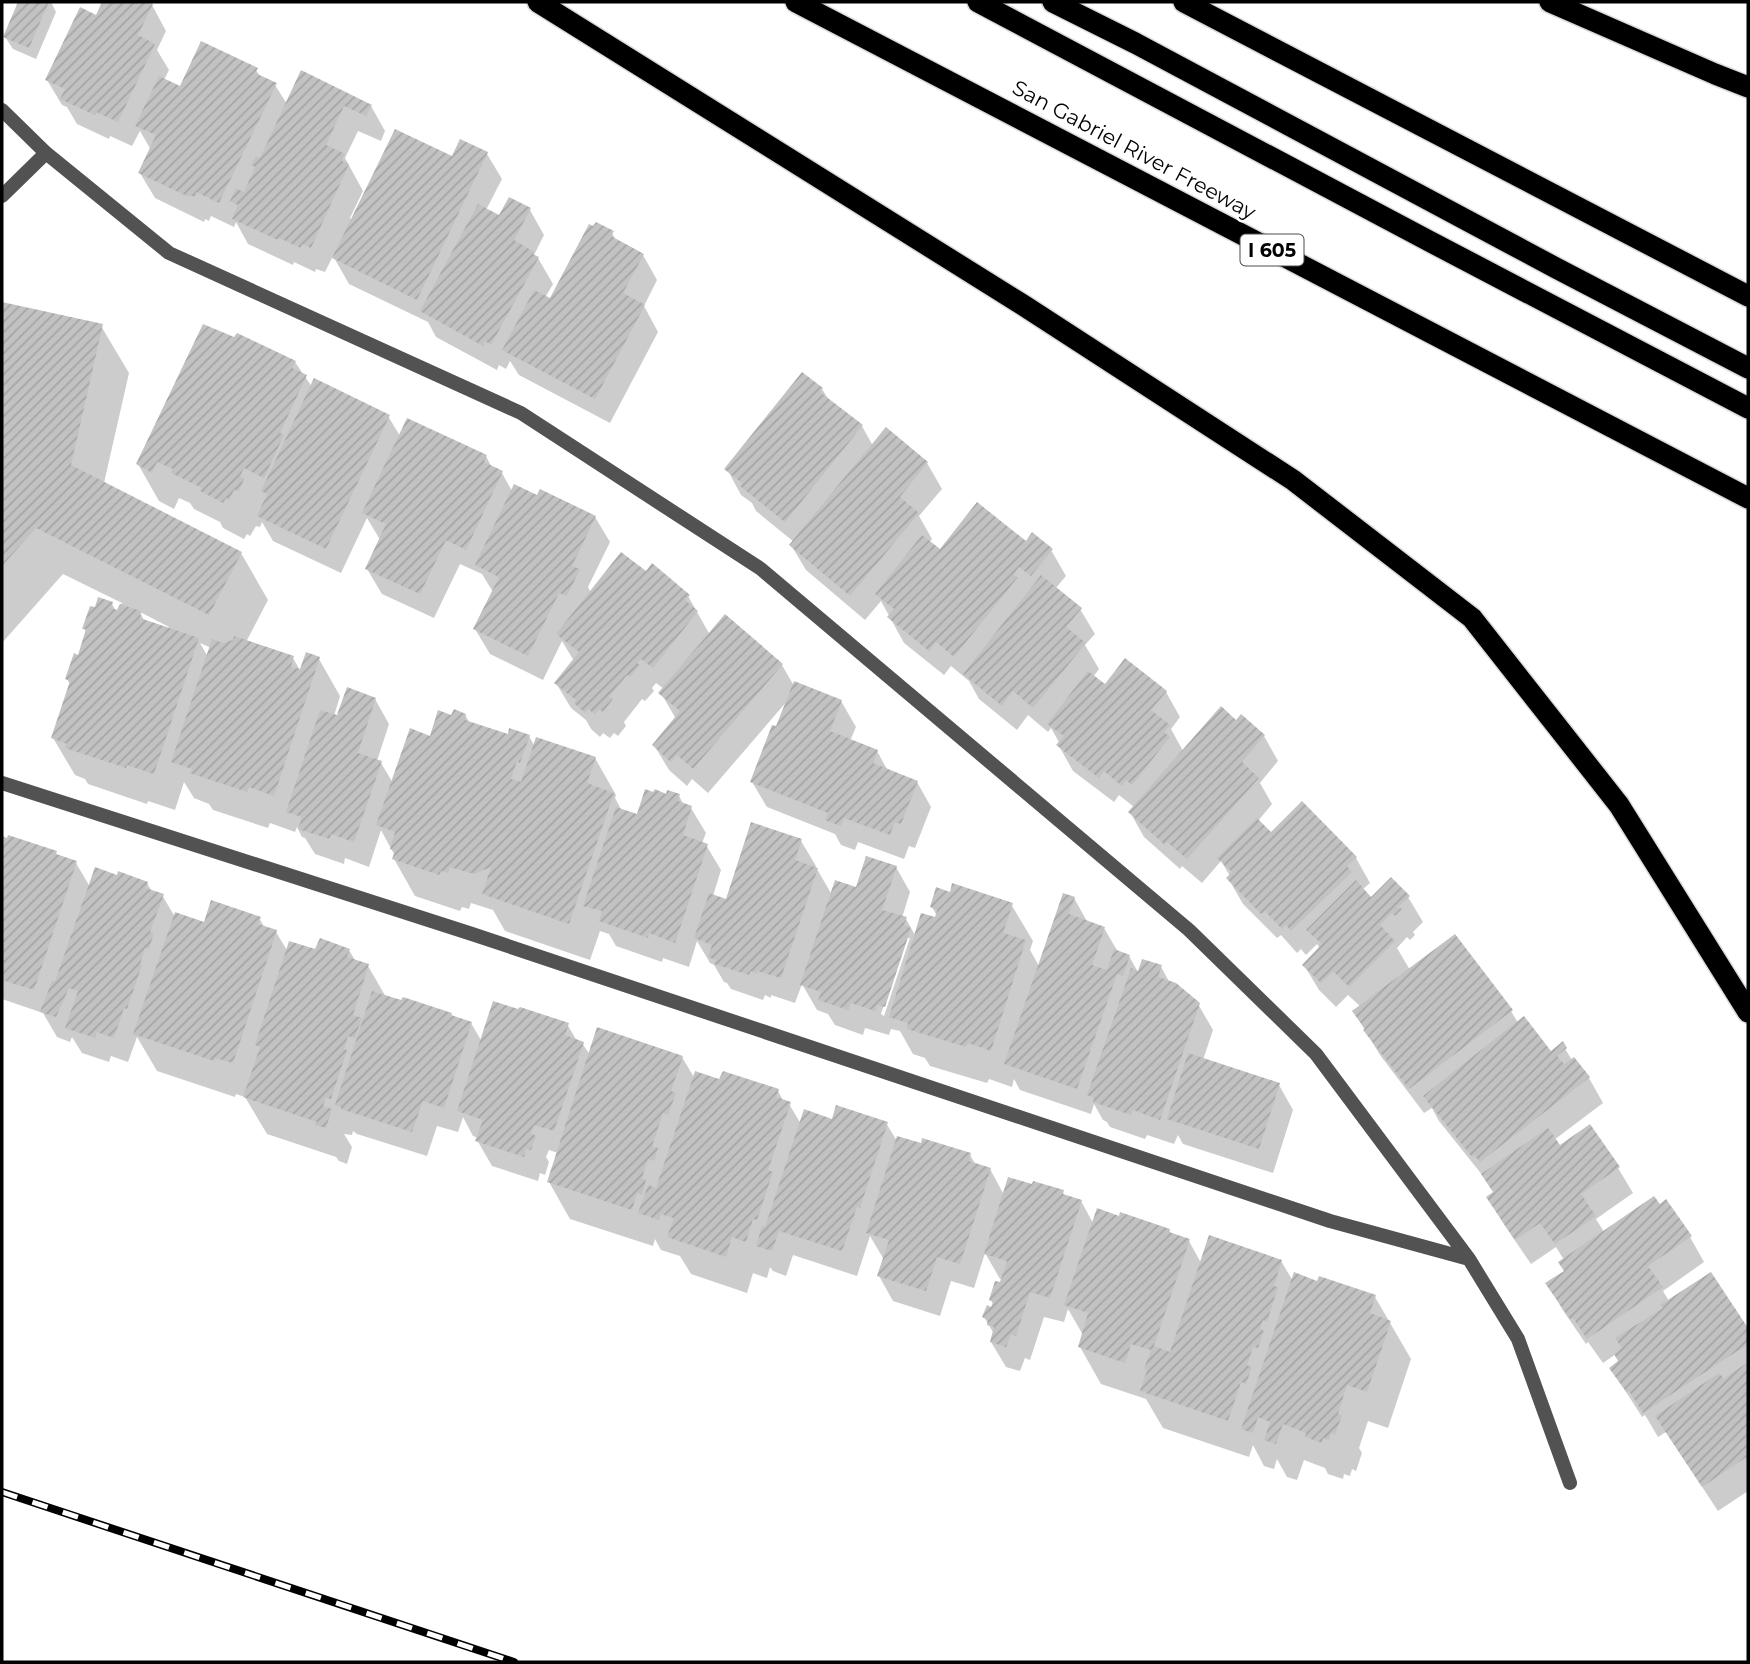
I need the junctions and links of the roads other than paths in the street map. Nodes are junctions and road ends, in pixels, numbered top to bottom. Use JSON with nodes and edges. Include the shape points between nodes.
{"nodes":[{"id":1,"x":538,"y":2,"type":"edge"},
{"id":2,"x":796,"y":2,"type":"edge"},
{"id":3,"x":978,"y":2,"type":"edge"},
{"id":4,"x":1053,"y":2,"type":"edge"},
{"id":5,"x":1184,"y":2,"type":"edge"},
{"id":6,"x":1550,"y":2,"type":"edge"},
{"id":7,"x":1748,"y":87,"type":"edge"},
{"id":8,"x":2,"y":110,"type":"edge"},
{"id":9,"x":46,"y":153,"type":"junction"},
{"id":10,"x":2,"y":196,"type":"edge"},
{"id":11,"x":1748,"y":296,"type":"edge"},
{"id":12,"x":1748,"y":368,"type":"edge"},
{"id":13,"x":1748,"y":408,"type":"edge"},
{"id":14,"x":1748,"y":498,"type":"edge"},
{"id":15,"x":2,"y":783,"type":"edge"},
{"id":16,"x":1748,"y":1012,"type":"edge"},
{"id":17,"x":1469,"y":1259,"type":"junction"},
{"id":18,"x":1570,"y":1483,"type":"dead end"}],
"edges":[{"from":1,"to":16,"type":"highway","via":[[1293,480],[1472,618],[1619,805]]},
{"from":2,"to":14,"type":"highway","name":"San Gabriel River Freeway","number":"I 605"},
{"from":3,"to":13,"type":"highway"},
{"from":4,"to":12,"type":"highway"},
{"from":5,"to":11,"type":"highway"},
{"from":6,"to":7,"type":"highway"},
{"from":8,"to":9,"type":"lane"},
{"from":9,"to":10,"type":"lane"},
{"from":9,"to":17,"type":"lane","via":[[169,253],[521,413],[761,569],[1189,930],[1316,1054]]},
{"from":15,"to":17,"type":"lane","via":[[1330,1221]]},
{"from":17,"to":18,"type":"lane","via":[[1517,1339]]}]}
